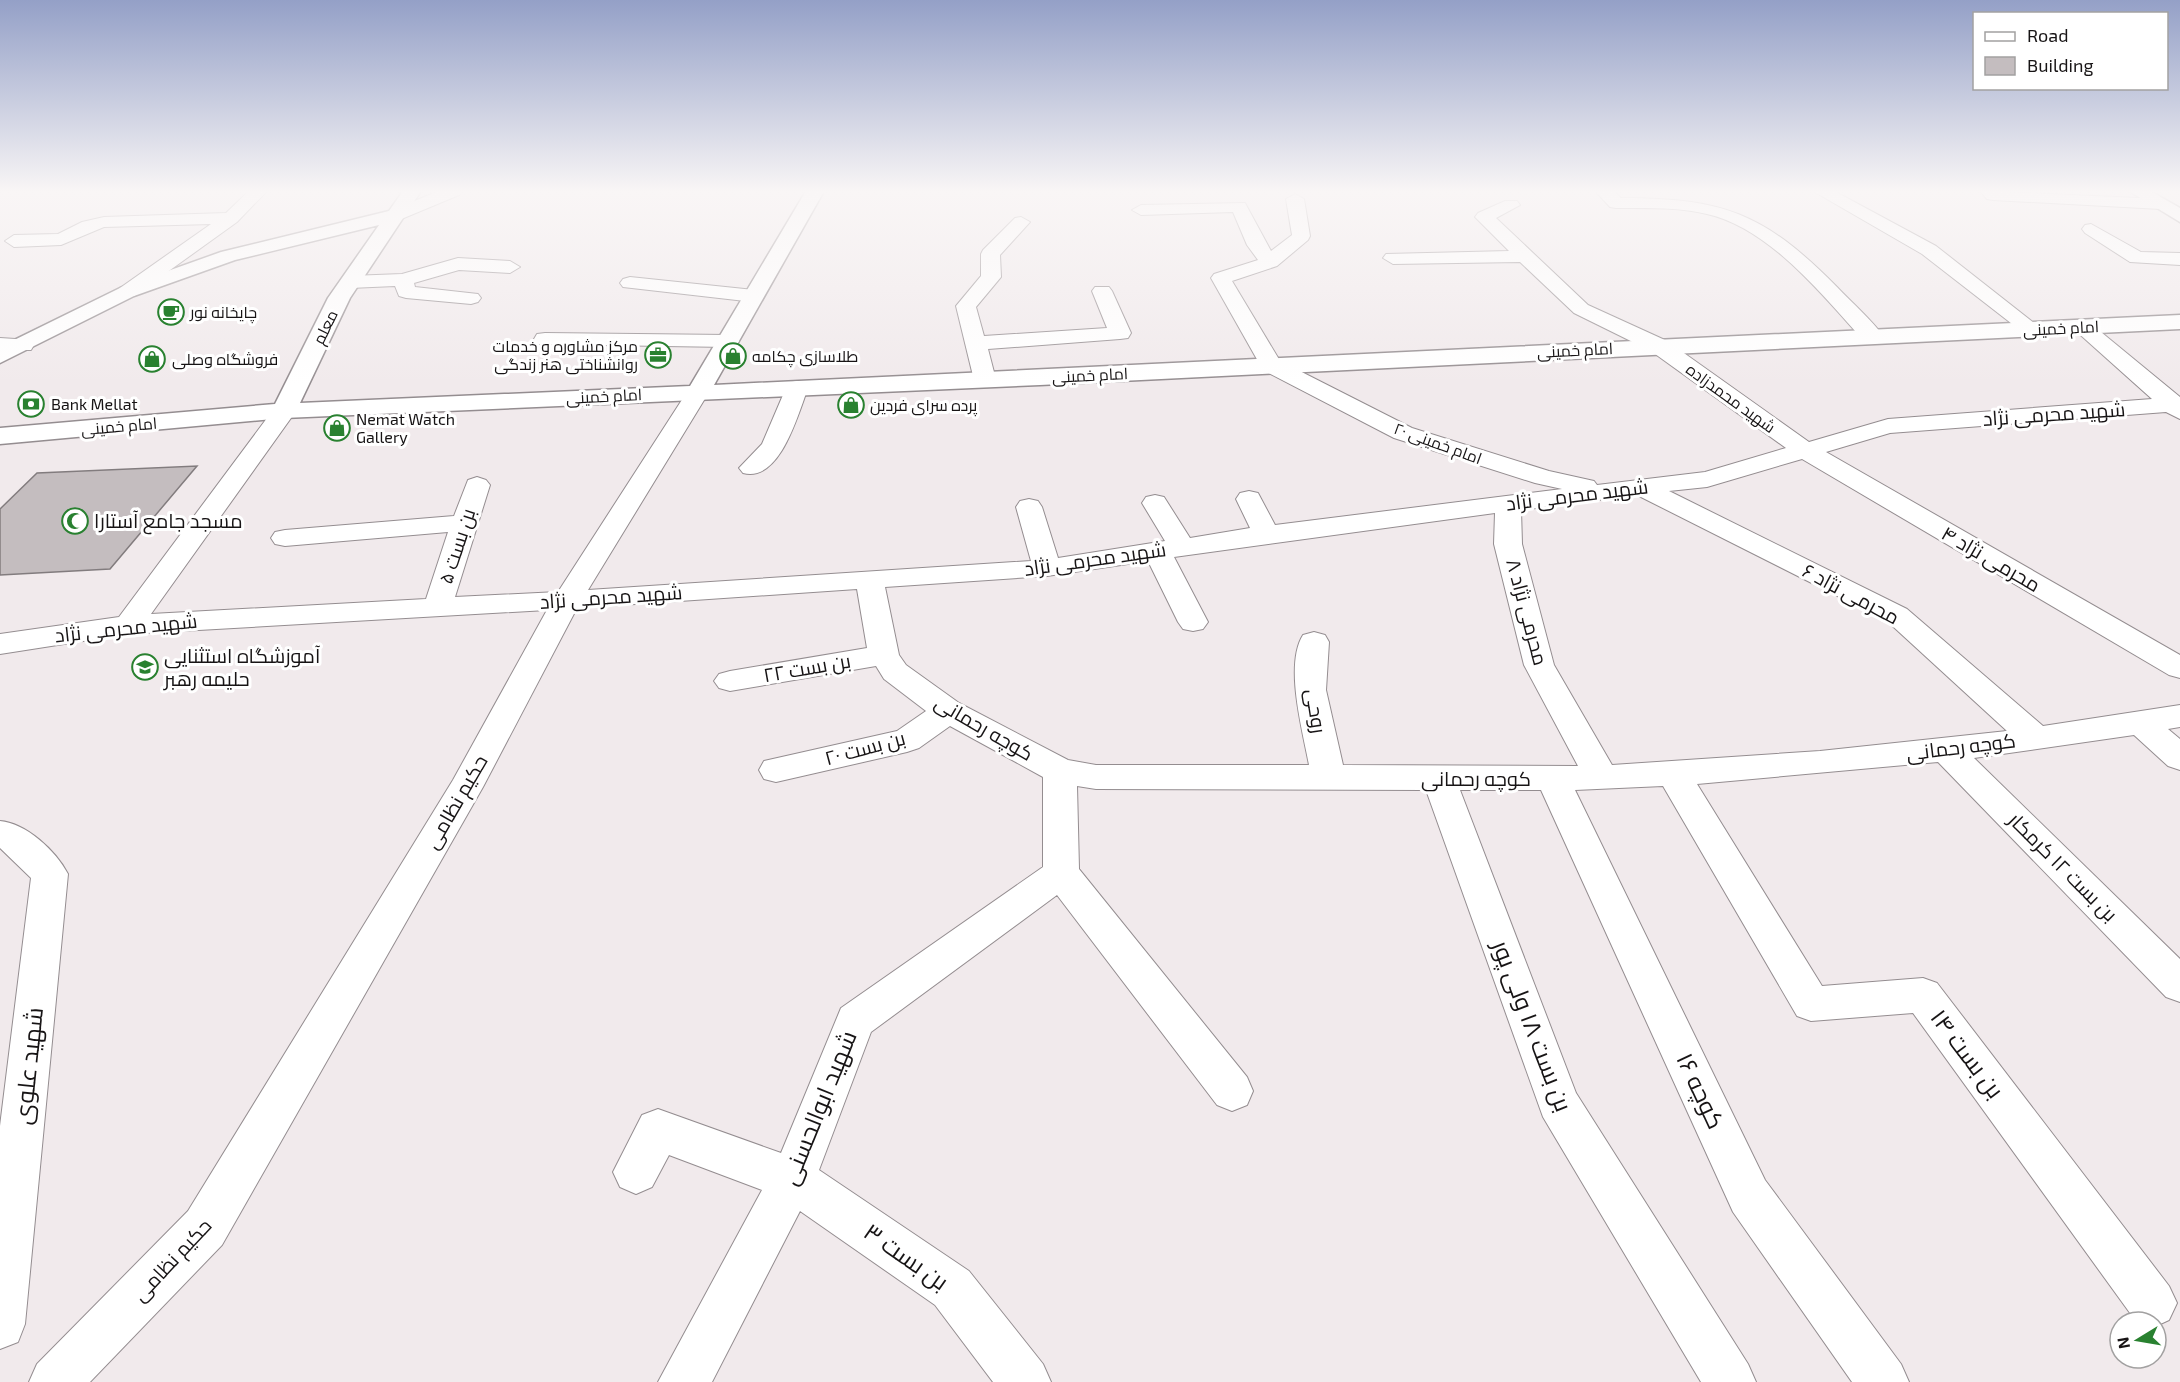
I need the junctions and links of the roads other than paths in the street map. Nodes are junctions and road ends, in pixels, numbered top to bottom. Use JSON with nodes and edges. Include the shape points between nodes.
{"nodes":[{"id":1,"x":178,"y":255,"type":"edge"},
{"id":2,"x":230,"y":255,"type":"edge"},
{"id":3,"x":367,"y":255,"type":"edge"},
{"id":4,"x":778,"y":255,"type":"edge"},
{"id":5,"x":990,"y":255,"type":"edge"},
{"id":6,"x":1264,"y":255,"type":"edge"},
{"id":7,"x":1277,"y":255,"type":"edge"},
{"id":8,"x":1793,"y":255,"type":"edge"},
{"id":9,"x":1936,"y":255,"type":"edge"},
{"id":10,"x":2134,"y":255,"type":"edge"},
{"id":11,"x":1525,"y":256,"type":"joint"},
{"id":12,"x":1393,"y":258,"type":"dead end"},
{"id":13,"x":2180,"y":259,"type":"edge"},
{"id":14,"x":412,"y":260,"type":"dead end"},
{"id":15,"x":1269,"y":262,"type":"junction"},
{"id":16,"x":510,"y":267,"type":"dead end"},
{"id":17,"x":395,"y":280,"type":"junction"},
{"id":18,"x":350,"y":282,"type":"junction"},
{"id":19,"x":630,"y":284,"type":"dead end"},
{"id":20,"x":1102,"y":291,"type":"dead end"},
{"id":21,"x":127,"y":292,"type":"junction"},
{"id":22,"x":754,"y":296,"type":"junction"},
{"id":23,"x":471,"y":298,"type":"dead end"},
{"id":24,"x":2180,"y":322,"type":"edge"},
{"id":25,"x":2083,"y":327,"type":"junction"},
{"id":26,"x":2032,"y":330,"type":"junction"},
{"id":27,"x":1873,"y":337,"type":"junction"},
{"id":28,"x":545,"y":339,"type":"dead end"},
{"id":29,"x":728,"y":341,"type":"junction"},
{"id":30,"x":0,"y":344,"type":"edge"},
{"id":31,"x":976,"y":344,"type":"junction"},
{"id":32,"x":22,"y":345,"type":"junction"},
{"id":33,"x":1659,"y":346,"type":"junction"},
{"id":34,"x":0,"y":357,"type":"edge"},
{"id":35,"x":1271,"y":365,"type":"junction"},
{"id":36,"x":985,"y":380,"type":"junction"},
{"id":37,"x":797,"y":388,"type":"junction"},
{"id":38,"x":698,"y":392,"type":"junction"},
{"id":39,"x":2178,"y":407,"type":"edge"},
{"id":40,"x":284,"y":411,"type":"junction"},
{"id":41,"x":3,"y":439,"type":"edge"},
{"id":42,"x":1803,"y":449,"type":"junction"},
{"id":43,"x":752,"y":468,"type":"dead end"},
{"id":44,"x":477,"y":485,"type":"dead end"},
{"id":45,"x":1629,"y":490,"type":"junction"},
{"id":46,"x":1249,"y":499,"type":"dead end"},
{"id":47,"x":1155,"y":503,"type":"dead end"},
{"id":48,"x":1508,"y":503,"type":"junction"},
{"id":49,"x":1029,"y":507,"type":"dead end"},
{"id":50,"x":465,"y":523,"type":"junction"},
{"id":51,"x":1266,"y":534,"type":"junction"},
{"id":52,"x":285,"y":538,"type":"dead end"},
{"id":53,"x":1169,"y":549,"type":"junction"},
{"id":54,"x":1047,"y":568,"type":"junction"},
{"id":55,"x":868,"y":579,"type":"junction"},
{"id":56,"x":567,"y":600,"type":"junction"},
{"id":57,"x":438,"y":607,"type":"junction"},
{"id":58,"x":1193,"y":622,"type":"dead end"},
{"id":59,"x":128,"y":625,"type":"junction"},
{"id":60,"x":1314,"y":642,"type":"dead end"},
{"id":61,"x":0,"y":644,"type":"edge"},
{"id":62,"x":884,"y":655,"type":"junction"},
{"id":63,"x":2180,"y":668,"type":"edge"},
{"id":64,"x":730,"y":681,"type":"dead end"},
{"id":65,"x":948,"y":711,"type":"junction"},
{"id":66,"x":2180,"y":716,"type":"edge"},
{"id":67,"x":2141,"y":723,"type":"junction"},
{"id":68,"x":2036,"y":738,"type":"junction"},
{"id":69,"x":1946,"y":750,"type":"junction"},
{"id":70,"x":2180,"y":758,"type":"edge"},
{"id":71,"x":776,"y":770,"type":"dead end"},
{"id":72,"x":1060,"y":771,"type":"junction"},
{"id":73,"x":1673,"y":774,"type":"junction"},
{"id":74,"x":1552,"y":778,"type":"junction"},
{"id":75,"x":1602,"y":778,"type":"junction"},
{"id":76,"x":1329,"y":779,"type":"junction"},
{"id":77,"x":1439,"y":779,"type":"junction"},
{"id":78,"x":0,"y":834,"type":"edge"},
{"id":79,"x":1061,"y":873,"type":"junction"},
{"id":80,"x":2180,"y":985,"type":"edge"},
{"id":81,"x":1232,"y":1090,"type":"dead end"},
{"id":82,"x":636,"y":1172,"type":"dead end"},
{"id":83,"x":793,"y":1179,"type":"junction"},
{"id":84,"x":2152,"y":1303,"type":"dead end"},
{"id":85,"x":0,"y":1324,"type":"edge"},
{"id":86,"x":55,"y":1382,"type":"edge"},
{"id":87,"x":684,"y":1382,"type":"edge"},
{"id":88,"x":1025,"y":1382,"type":"edge"},
{"id":89,"x":1730,"y":1382,"type":"edge"},
{"id":90,"x":1883,"y":1382,"type":"edge"}],
"edges":[{"from":1,"to":21,"type":"street"},
{"from":2,"to":21,"type":"street"},
{"from":3,"to":18,"type":"street","name":"معلم"},
{"from":4,"to":22,"type":"street","name":"حکیم نظامی"},
{"from":5,"to":31,"type":"street","via":[[991,277],[966,306]]},
{"from":6,"to":15,"type":"street"},
{"from":7,"to":15,"type":"street"},
{"from":8,"to":27,"type":"street"},
{"from":9,"to":26,"type":"street"},
{"from":10,"to":13,"type":"street"},
{"from":11,"to":12,"type":"street"},
{"from":11,"to":33,"type":"street","name":"شهید محمدزاده","via":[[1581,309]]},
{"from":14,"to":17,"type":"street"},
{"from":15,"to":35,"type":"street","via":[[1221,278]]},
{"from":16,"to":17,"type":"street","via":[[458,264]]},
{"from":17,"to":18,"type":"street"},
{"from":17,"to":23,"type":"street","via":[[406,292]]},
{"from":18,"to":40,"type":"street","name":"معلم"},
{"from":19,"to":22,"type":"street"},
{"from":20,"to":31,"type":"street","via":[[1120,333]]},
{"from":21,"to":32,"type":"street"},
{"from":22,"to":29,"type":"street","name":"حکیم نظامی"},
{"from":24,"to":25,"type":"street","name":"امام خمینی"},
{"from":25,"to":26,"type":"street","name":"امام خمینی"},
{"from":25,"to":39,"type":"street"},
{"from":26,"to":27,"type":"street","name":"امام خمینی"},
{"from":27,"to":33,"type":"street","name":"امام خمینی"},
{"from":28,"to":29,"type":"street"},
{"from":29,"to":38,"type":"street","name":"حکیم نظامی"},
{"from":30,"to":32,"type":"street"},
{"from":31,"to":36,"type":"street"},
{"from":32,"to":34,"type":"street"},
{"from":33,"to":35,"type":"street","name":"امام خمینی"},
{"from":33,"to":42,"type":"street","name":"شهید محمدزاده"},
{"from":35,"to":36,"type":"street","name":"امام خمینی"},
{"from":35,"to":45,"type":"street","name":"امام خمینی ۲۰","via":[[1403,433],[1544,478]]},
{"from":36,"to":37,"type":"street","name":"امام خمینی"},
{"from":37,"to":38,"type":"street","name":"امام خمینی"},
{"from":37,"to":43,"type":"street","via":[[773,447]]},
{"from":38,"to":40,"type":"street","name":"امام خمینی"},
{"from":38,"to":56,"type":"street","name":"حکیم نظامی"},
{"from":39,"to":42,"type":"street","name":"شهید محرمی نژاد","via":[[1888,426]]},
{"from":40,"to":41,"type":"street","name":"امام خمینی"},
{"from":40,"to":59,"type":"street"},
{"from":42,"to":45,"type":"street","name":"شهید محرمی نژاد","via":[[1707,479]]},
{"from":42,"to":63,"type":"street","name":"محرمی نژاد ۴"},
{"from":44,"to":50,"type":"street","name":"بن بست ۵"},
{"from":45,"to":48,"type":"street","name":"شهید محرمی نژاد"},
{"from":45,"to":68,"type":"street","name":"محرمی نژاد ۶","via":[[1898,615]]},
{"from":46,"to":51,"type":"street"},
{"from":47,"to":53,"type":"street"},
{"from":48,"to":51,"type":"street","name":"شهید محرمی نژاد"},
{"from":48,"to":75,"type":"street","name":"محرمی نژاد ۸","via":[[1508,544],[1539,665]]},
{"from":49,"to":54,"type":"street"},
{"from":50,"to":52,"type":"street"},
{"from":50,"to":57,"type":"street","name":"بن بست ۵"},
{"from":51,"to":53,"type":"street","name":"شهید محرمی نژاد"},
{"from":53,"to":54,"type":"street","name":"شهید محرمی نژاد"},
{"from":53,"to":58,"type":"street"},
{"from":54,"to":55,"type":"street","name":"شهید محرمی نژاد"},
{"from":55,"to":56,"type":"street","name":"شهید محرمی نژاد"},
{"from":55,"to":62,"type":"street","name":"کوچه رحمانی"},
{"from":56,"to":57,"type":"street","name":"شهید محرمی نژاد"},
{"from":56,"to":86,"type":"street","name":"حکیم نظامی","via":[[466,787],[205,1228]]},
{"from":57,"to":59,"type":"street","name":"شهید محرمی نژاد"},
{"from":59,"to":61,"type":"street","name":"شهید محرمی نژاد"},
{"from":60,"to":76,"type":"street","name":"روحی","via":[[1310,690]]},
{"from":62,"to":64,"type":"street","name":"بن بست ۲۲"},
{"from":62,"to":65,"type":"street","name":"کوچه رحمانی","via":[[895,672]]},
{"from":65,"to":71,"type":"street","name":"بن بست ۲۰","via":[[907,740]]},
{"from":65,"to":72,"type":"street","name":"کوچه رحمانی"},
{"from":66,"to":67,"type":"street","name":"کوچه رحمانی"},
{"from":67,"to":68,"type":"street","name":"کوچه رحمانی"},
{"from":67,"to":70,"type":"street"},
{"from":68,"to":69,"type":"street","name":"کوچه رحمانی"},
{"from":69,"to":73,"type":"street","name":"کوچه رحمانی"},
{"from":69,"to":80,"type":"street","name":"بن بست ۱۲ کرمکار"},
{"from":72,"to":76,"type":"street","name":"کوچه رحمانی","via":[[1096,777]]},
{"from":72,"to":79,"type":"street"},
{"from":73,"to":75,"type":"street","name":"کوچه رحمانی"},
{"from":73,"to":84,"type":"street","name":"بن بست ۱۴","via":[[1811,1004],[1923,995]]},
{"from":74,"to":75,"type":"street","name":"کوچه رحمانی"},
{"from":74,"to":77,"type":"street","name":"کوچه رحمانی"},
{"from":74,"to":90,"type":"street","name":"کوچه ۱۶","via":[[1749,1196]]},
{"from":76,"to":77,"type":"street","name":"کوچه رحمانی"},
{"from":77,"to":89,"type":"street","name":"بن بست ۱۸ ولی پور","via":[[1558,1103]]},
{"from":78,"to":85,"type":"street","name":"شهید علوی","via":[[9,835],[50,874]]},
{"from":79,"to":81,"type":"street"},
{"from":79,"to":83,"type":"street","name":"شهید ابوالحسنی","via":[[855,1021]]},
{"from":82,"to":83,"type":"street","name":"بن بست ۳","via":[[658,1130]]},
{"from":83,"to":87,"type":"street","name":"شهید ابوالحسنی"},
{"from":83,"to":88,"type":"street","name":"بن بست ۳","via":[[952,1288]]}]}
